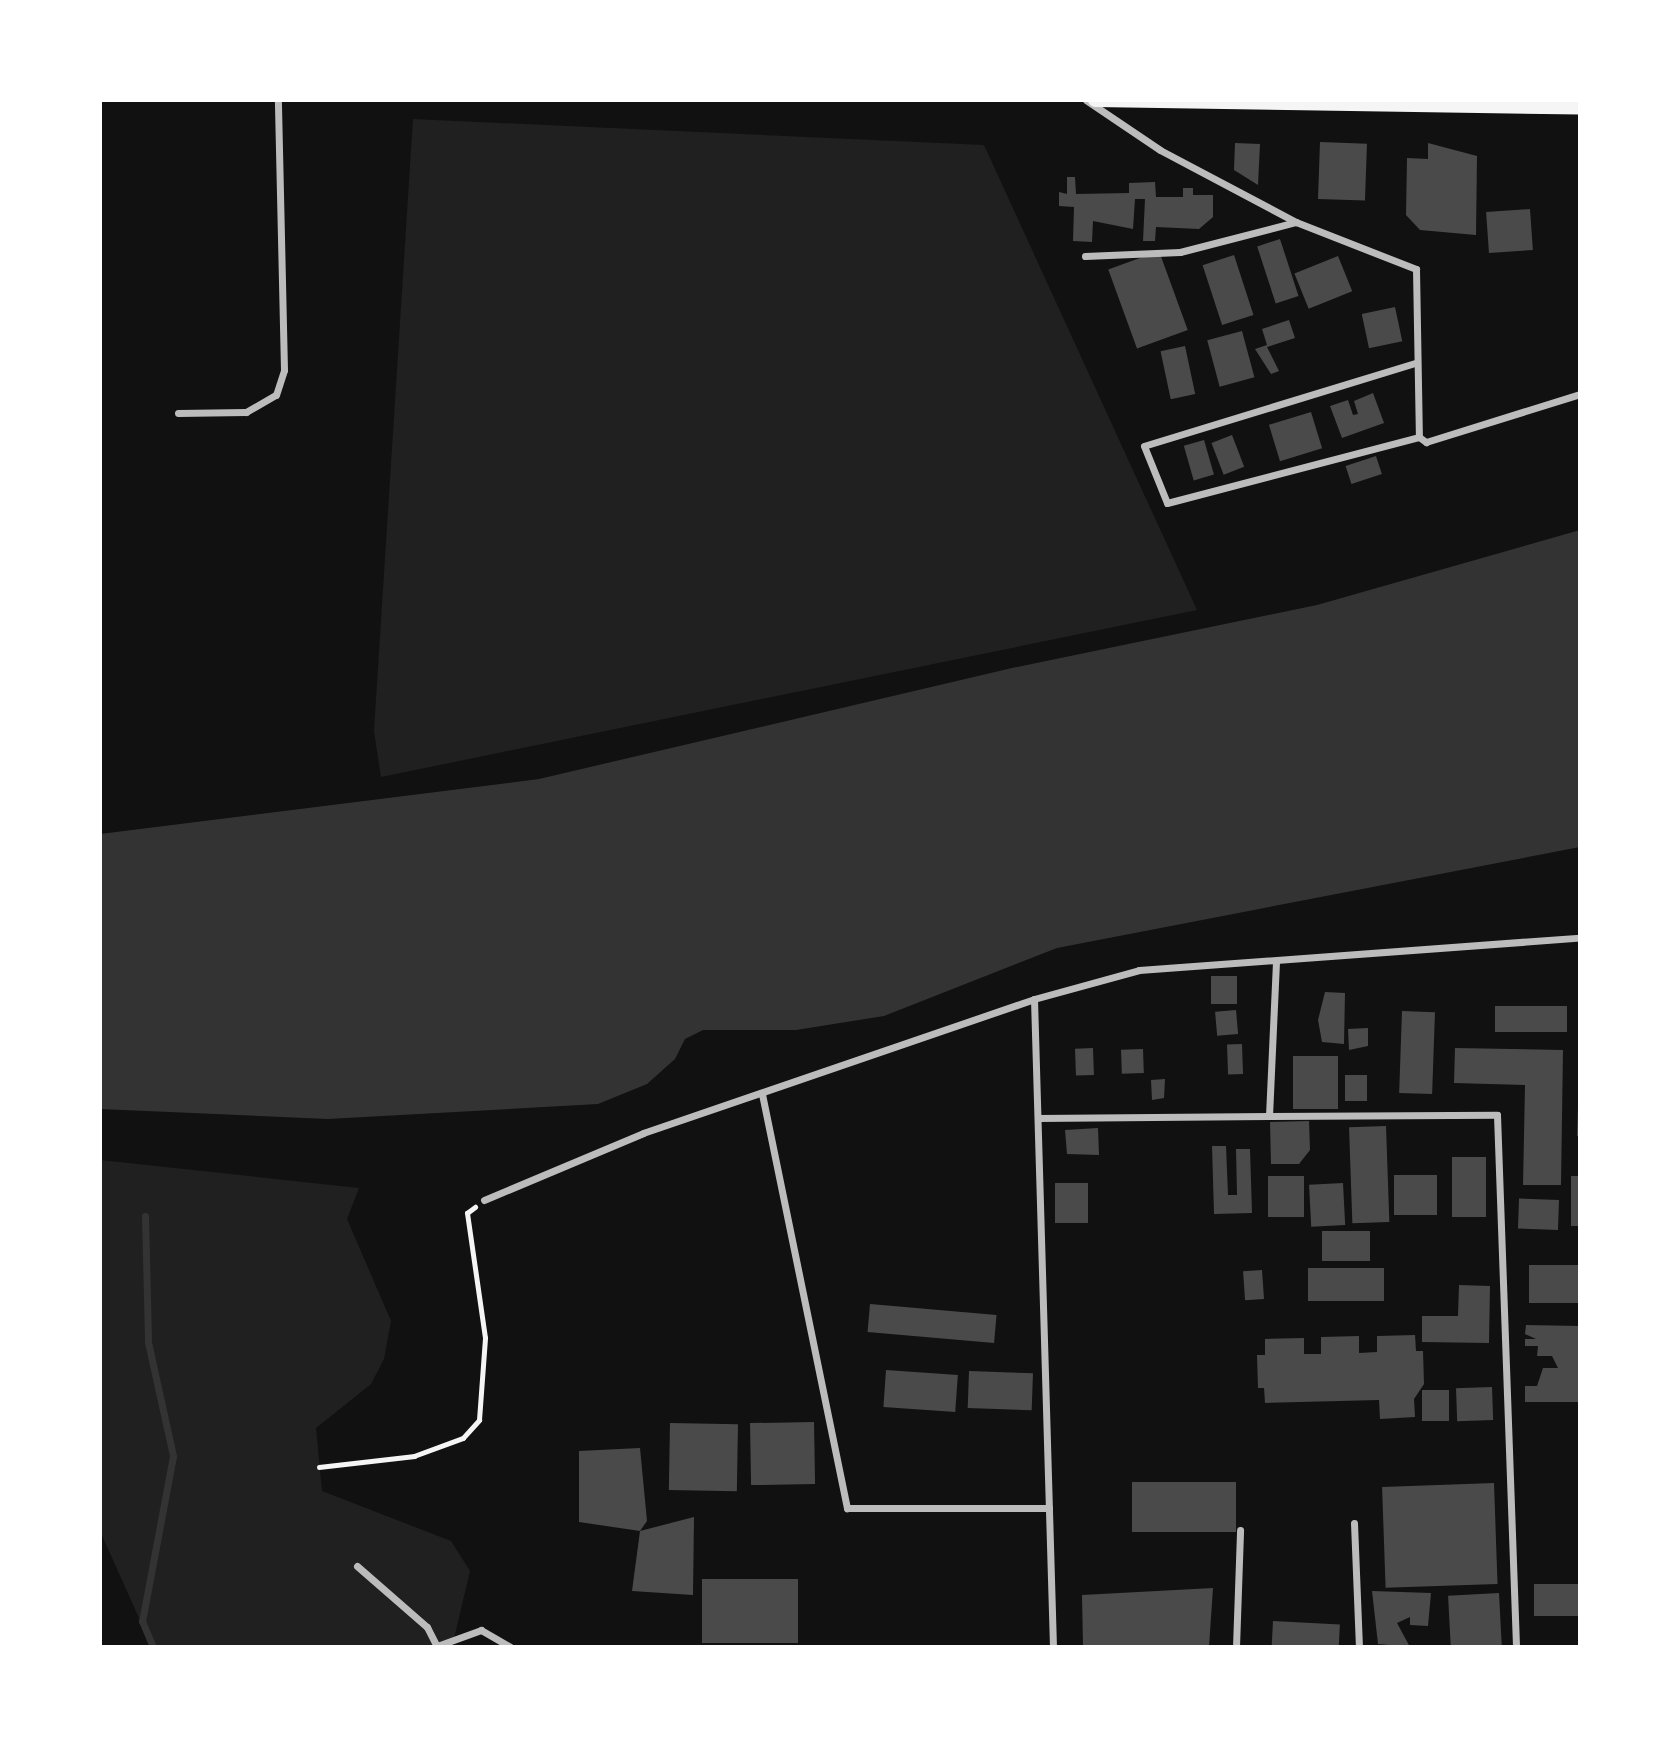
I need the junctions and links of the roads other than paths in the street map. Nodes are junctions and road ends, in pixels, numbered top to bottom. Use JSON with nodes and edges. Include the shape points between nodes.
{"nodes":[{"id":1,"x":278,"y":100,"type":"edge"},
{"id":2,"x":1086,"y":100,"type":"edge"},
{"id":3,"x":1095,"y":100,"type":"edge"},
{"id":4,"x":1580,"y":108,"type":"edge"},
{"id":5,"x":1296,"y":222,"type":"junction"},
{"id":6,"x":1085,"y":257,"type":"dead end"},
{"id":7,"x":1415,"y":363,"type":"junction"},
{"id":8,"x":1580,"y":394,"type":"edge"},
{"id":9,"x":178,"y":413,"type":"dead end"},
{"id":10,"x":1419,"y":437,"type":"junction"},
{"id":11,"x":1580,"y":938,"type":"edge"},
{"id":12,"x":1276,"y":962,"type":"junction"},
{"id":13,"x":1034,"y":999,"type":"junction"},
{"id":14,"x":762,"y":1094,"type":"junction"},
{"id":15,"x":1269,"y":1116,"type":"junction"},
{"id":16,"x":1038,"y":1118,"type":"junction"},
{"id":17,"x":484,"y":1200,"type":"road end"},
{"id":18,"x":1049,"y":1508,"type":"junction"},
{"id":19,"x":1354,"y":1523,"type":"dead end"},
{"id":20,"x":1240,"y":1530,"type":"dead end"},
{"id":21,"x":357,"y":1566,"type":"dead end"},
{"id":22,"x":437,"y":1646,"type":"edge"},
{"id":23,"x":510,"y":1647,"type":"edge"},
{"id":24,"x":1053,"y":1647,"type":"edge"},
{"id":25,"x":1236,"y":1647,"type":"edge"},
{"id":26,"x":1359,"y":1647,"type":"edge"},
{"id":27,"x":1516,"y":1647,"type":"edge"}],
"edges":[{"from":1,"to":9,"type":"street","via":[[284,370],[276,395],[246,412]]},
{"from":2,"to":5,"type":"street","via":[[1160,150]]},
{"from":3,"to":4,"type":"main road"},
{"from":5,"to":6,"type":"street","via":[[1180,252]]},
{"from":5,"to":7,"type":"street","via":[[1416,269]]},
{"from":7,"to":10,"type":"street"},
{"from":7,"to":10,"type":"street","via":[[1144,446],[1167,503]]},
{"from":8,"to":10,"type":"street","via":[[1445,441]]},
{"from":11,"to":12,"type":"street"},
{"from":12,"to":13,"type":"street","via":[[1139,970]]},
{"from":12,"to":15,"type":"street"},
{"from":13,"to":14,"type":"street"},
{"from":13,"to":16,"type":"street"},
{"from":14,"to":17,"type":"street","via":[[643,1133]]},
{"from":14,"to":18,"type":"street","via":[[847,1508]]},
{"from":15,"to":16,"type":"street"},
{"from":15,"to":27,"type":"street","via":[[1497,1115]]},
{"from":16,"to":18,"type":"street"},
{"from":18,"to":24,"type":"street"},
{"from":19,"to":26,"type":"street"},
{"from":20,"to":25,"type":"street"},
{"from":21,"to":22,"type":"street","via":[[399,1599]]},
{"from":22,"to":23,"type":"street","via":[[481,1630]]}]}
